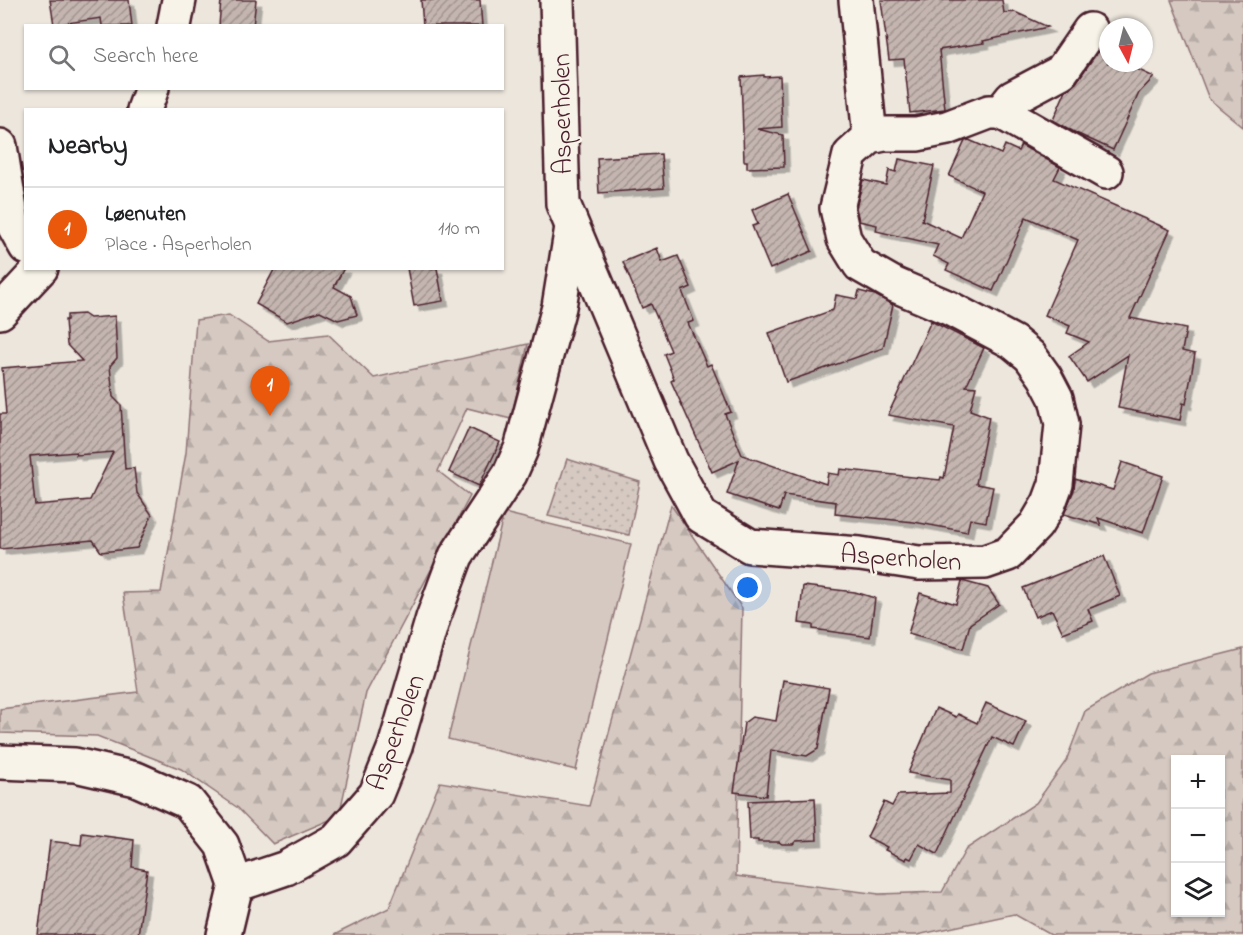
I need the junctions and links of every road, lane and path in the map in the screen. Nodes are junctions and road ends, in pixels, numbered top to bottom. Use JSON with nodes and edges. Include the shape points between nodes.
{"nodes":[{"id":1,"x":179,"y":0,"type":"edge"},
{"id":2,"x":557,"y":0,"type":"edge"},
{"id":3,"x":856,"y":0,"type":"edge"},
{"id":4,"x":174,"y":24,"type":"edge"},
{"id":5,"x":1090,"y":30,"type":"dead end"},
{"id":6,"x":151,"y":90,"type":"edge"},
{"id":7,"x":145,"y":108,"type":"edge"},
{"id":8,"x":1001,"y":112,"type":"junction"},
{"id":9,"x":870,"y":136,"type":"junction"},
{"id":10,"x":0,"y":152,"type":"edge"},
{"id":11,"x":1106,"y":172,"type":"dead end"},
{"id":12,"x":572,"y":227,"type":"junction"},
{"id":13,"x":24,"y":243,"type":"edge"},
{"id":14,"x":39,"y":270,"type":"edge"},
{"id":15,"x":0,"y":312,"type":"edge"},
{"id":16,"x":0,"y":762,"type":"edge"},
{"id":17,"x":236,"y":885,"type":"junction"},
{"id":18,"x":224,"y":935,"type":"edge"}],
"edges":[{"from":1,"to":4,"type":"street"},
{"from":2,"to":12,"type":"street","name":"Asperholen","via":[[563,204]]},
{"from":3,"to":9,"type":"street"},
{"from":5,"to":8,"type":"street","via":[[1061,72],[1012,98]]},
{"from":6,"to":7,"type":"street"},
{"from":8,"to":9,"type":"street","via":[[989,112],[917,134]]},
{"from":8,"to":11,"type":"street"},
{"from":9,"to":12,"type":"street","name":"Asperholen","via":[[850,155],[837,208],[844,239],[860,265],[1013,342],[1030,356],[1056,398],[1062,424],[1059,468],[1049,503],[1036,525],[1008,554],[985,562],[919,563],[860,554],[750,546],[702,516],[671,461]]},
{"from":10,"to":13,"type":"street","via":[[12,222]]},
{"from":12,"to":17,"type":"street","name":"Asperholen","via":[[558,307],[521,449],[510,474],[456,556],[428,632],[395,747],[376,794],[336,840],[286,868]]},
{"from":14,"to":15,"type":"street"},
{"from":16,"to":17,"type":"street","via":[[75,765],[136,779],[188,802],[222,844]]},
{"from":17,"to":18,"type":"street"}]}
